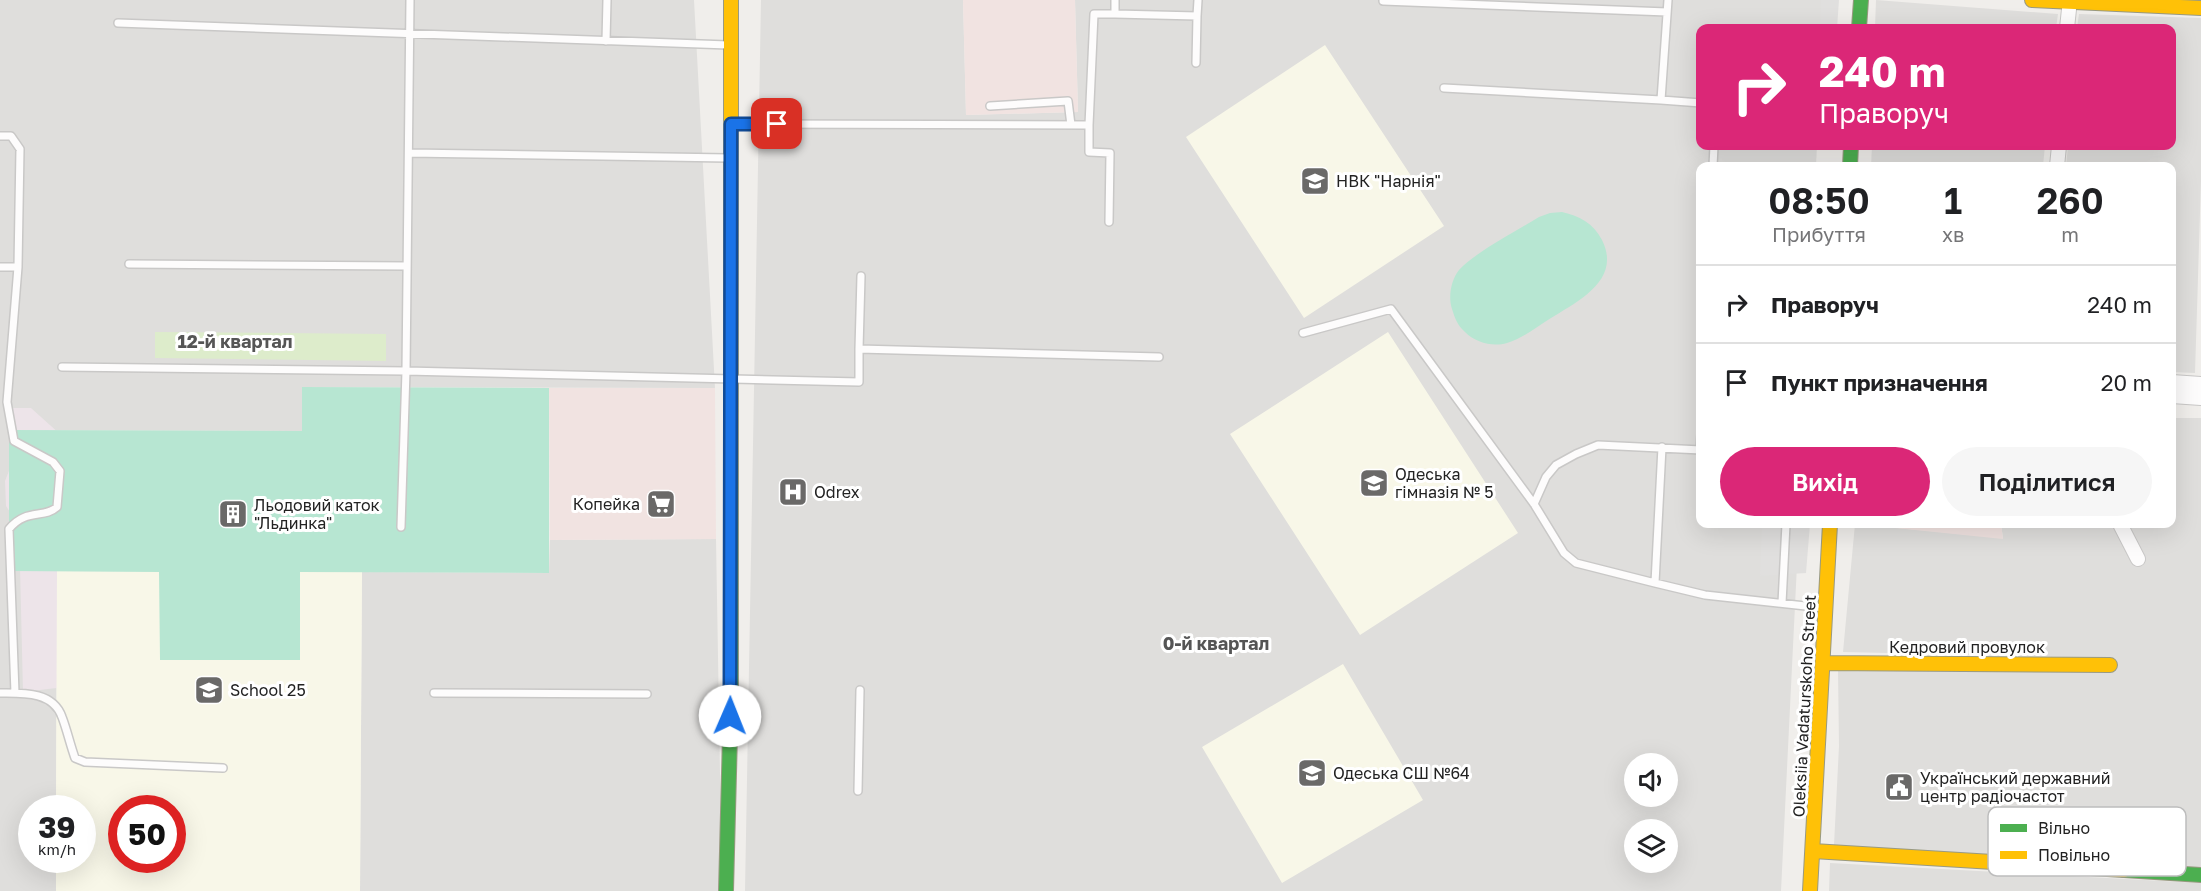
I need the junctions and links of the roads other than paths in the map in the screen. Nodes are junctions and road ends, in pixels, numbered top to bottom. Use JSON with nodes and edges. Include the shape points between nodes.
{"nodes":[{"id":1,"x":410,"y":0,"type":"edge"},
{"id":2,"x":607,"y":0,"type":"edge"},
{"id":3,"x":731,"y":0,"type":"edge"},
{"id":4,"x":1115,"y":0,"type":"edge"},
{"id":5,"x":1198,"y":0,"type":"edge"},
{"id":6,"x":1668,"y":0,"type":"edge"},
{"id":7,"x":1861,"y":0,"type":"edge"},
{"id":8,"x":2032,"y":0,"type":"edge"},
{"id":9,"x":1383,"y":1,"type":"edge"},
{"id":10,"x":2069,"y":1,"type":"edge"},
{"id":11,"x":2201,"y":8,"type":"edge"},
{"id":12,"x":1667,"y":12,"type":"junction"},
{"id":13,"x":1115,"y":14,"type":"junction"},
{"id":14,"x":1197,"y":16,"type":"junction"},
{"id":15,"x":118,"y":23,"type":"dead end"},
{"id":16,"x":1859,"y":24,"type":"edge"},
{"id":17,"x":2067,"y":24,"type":"edge"},
{"id":18,"x":410,"y":33,"type":"junction"},
{"id":19,"x":606,"y":41,"type":"junction"},
{"id":20,"x":731,"y":45,"type":"junction"},
{"id":21,"x":1196,"y":63,"type":"dead end"},
{"id":22,"x":1444,"y":88,"type":"dead end"},
{"id":23,"x":1661,"y":100,"type":"junction"},
{"id":24,"x":1696,"y":103,"type":"edge"},
{"id":25,"x":990,"y":106,"type":"dead end"},
{"id":26,"x":731,"y":124,"type":"junction"},
{"id":27,"x":1071,"y":125,"type":"junction"},
{"id":28,"x":1089,"y":125,"type":"junction"},
{"id":29,"x":0,"y":136,"type":"edge"},
{"id":30,"x":409,"y":153,"type":"junction"},
{"id":31,"x":731,"y":158,"type":"junction"},
{"id":32,"x":1109,"y":222,"type":"dead end"},
{"id":33,"x":129,"y":264,"type":"dead end"},
{"id":34,"x":407,"y":266,"type":"junction"},
{"id":35,"x":0,"y":267,"type":"edge"},
{"id":36,"x":18,"y":267,"type":"junction"},
{"id":37,"x":861,"y":276,"type":"dead end"},
{"id":38,"x":1303,"y":333,"type":"dead end"},
{"id":39,"x":859,"y":349,"type":"junction"},
{"id":40,"x":1159,"y":357,"type":"dead end"},
{"id":41,"x":62,"y":367,"type":"dead end"},
{"id":42,"x":406,"y":371,"type":"junction"},
{"id":43,"x":2201,"y":375,"type":"edge"},
{"id":44,"x":730,"y":379,"type":"junction"},
{"id":45,"x":2176,"y":382,"type":"edge"},
{"id":46,"x":2201,"y":384,"type":"edge"},
{"id":47,"x":2176,"y":396,"type":"edge"},
{"id":48,"x":2201,"y":398,"type":"edge"},
{"id":49,"x":1662,"y":447,"type":"junction"},
{"id":50,"x":1696,"y":450,"type":"edge"},
{"id":51,"x":1534,"y":504,"type":"junction"},
{"id":52,"x":401,"y":527,"type":"dead end"},
{"id":53,"x":1786,"y":528,"type":"edge"},
{"id":54,"x":1830,"y":528,"type":"edge"},
{"id":55,"x":2122,"y":528,"type":"edge"},
{"id":56,"x":2138,"y":559,"type":"dead end"},
{"id":57,"x":1655,"y":583,"type":"junction"},
{"id":58,"x":1782,"y":603,"type":"junction"},
{"id":59,"x":1826,"y":608,"type":"junction"},
{"id":60,"x":1823,"y":663,"type":"junction"},
{"id":61,"x":2110,"y":665,"type":"dead end"},
{"id":62,"x":860,"y":690,"type":"dead end"},
{"id":63,"x":0,"y":693,"type":"edge"},
{"id":64,"x":15,"y":693,"type":"junction"},
{"id":65,"x":434,"y":693,"type":"dead end"},
{"id":66,"x":647,"y":694,"type":"dead end"},
{"id":67,"x":223,"y":768,"type":"dead end"},
{"id":68,"x":858,"y":791,"type":"dead end"},
{"id":69,"x":1813,"y":851,"type":"junction"},
{"id":70,"x":1988,"y":861,"type":"edge"},
{"id":71,"x":2186,"y":873,"type":"edge"},
{"id":72,"x":2201,"y":874,"type":"edge"},
{"id":73,"x":726,"y":891,"type":"edge"},
{"id":74,"x":1810,"y":891,"type":"edge"}],
"edges":[{"from":1,"to":18,"type":"lane"},
{"from":2,"to":19,"type":"lane"},
{"from":3,"to":20,"type":"main road"},
{"from":4,"to":13,"type":"lane"},
{"from":5,"to":14,"type":"lane"},
{"from":6,"to":12,"type":"lane"},
{"from":7,"to":16,"type":"main road"},
{"from":8,"to":10,"type":"main road"},
{"from":9,"to":12,"type":"lane"},
{"from":10,"to":11,"type":"main road"},
{"from":10,"to":17,"type":"street"},
{"from":12,"to":23,"type":"lane"},
{"from":13,"to":14,"type":"lane"},
{"from":13,"to":28,"type":"lane","via":[[1094,14]]},
{"from":14,"to":21,"type":"lane"},
{"from":15,"to":18,"type":"lane"},
{"from":18,"to":19,"type":"lane"},
{"from":18,"to":30,"type":"lane"},
{"from":19,"to":20,"type":"lane"},
{"from":20,"to":26,"type":"main road"},
{"from":22,"to":23,"type":"lane"},
{"from":23,"to":24,"type":"lane"},
{"from":25,"to":27,"type":"lane","via":[[1068,101]]},
{"from":26,"to":27,"type":"lane"},
{"from":26,"to":31,"type":"main road"},
{"from":27,"to":28,"type":"lane"},
{"from":28,"to":32,"type":"lane","via":[[1089,152],[1110,153]]},
{"from":29,"to":36,"type":"lane","via":[[11,136],[20,149]]},
{"from":30,"to":31,"type":"lane"},
{"from":30,"to":34,"type":"lane"},
{"from":31,"to":44,"type":"main road"},
{"from":33,"to":34,"type":"lane"},
{"from":34,"to":42,"type":"lane"},
{"from":35,"to":36,"type":"lane"},
{"from":36,"to":64,"type":"lane","via":[[7,402],[14,441],[53,462],[60,471],[57,507],[52,512],[16,520],[9,529]]},
{"from":37,"to":39,"type":"lane"},
{"from":38,"to":51,"type":"lane","via":[[1390,309]]},
{"from":39,"to":40,"type":"lane"},
{"from":39,"to":44,"type":"lane","via":[[859,382]]},
{"from":41,"to":42,"type":"lane"},
{"from":42,"to":44,"type":"lane"},
{"from":42,"to":52,"type":"lane"},
{"from":43,"to":46,"type":"street"},
{"from":44,"to":73,"type":"main road","via":[[731,695]]},
{"from":45,"to":46,"type":"street"},
{"from":47,"to":48,"type":"street"},
{"from":49,"to":50,"type":"lane"},
{"from":49,"to":51,"type":"lane","via":[[1598,445],[1576,454],[1556,465]]},
{"from":49,"to":57,"type":"lane"},
{"from":51,"to":57,"type":"lane","via":[[1564,553],[1576,563]]},
{"from":53,"to":58,"type":"lane"},
{"from":54,"to":59,"type":"main road","name":"Oleksiia Vadaturskoho Street"},
{"from":55,"to":56,"type":"street"},
{"from":57,"to":58,"type":"lane","via":[[1705,596]]},
{"from":58,"to":59,"type":"lane"},
{"from":59,"to":60,"type":"main road","name":"Oleksiia Vadaturskoho Street"},
{"from":60,"to":61,"type":"main road","name":"Кедровий провулок"},
{"from":60,"to":69,"type":"main road","name":"Oleksiia Vadaturskoho Street"},
{"from":62,"to":68,"type":"lane"},
{"from":63,"to":64,"type":"lane"},
{"from":64,"to":67,"type":"lane","via":[[49,699],[62,714],[75,758],[85,762]]},
{"from":65,"to":66,"type":"lane"},
{"from":69,"to":70,"type":"main road"},
{"from":69,"to":74,"type":"main road","name":"Oleksiia Vadaturskoho Street"},
{"from":71,"to":72,"type":"main road"}]}
